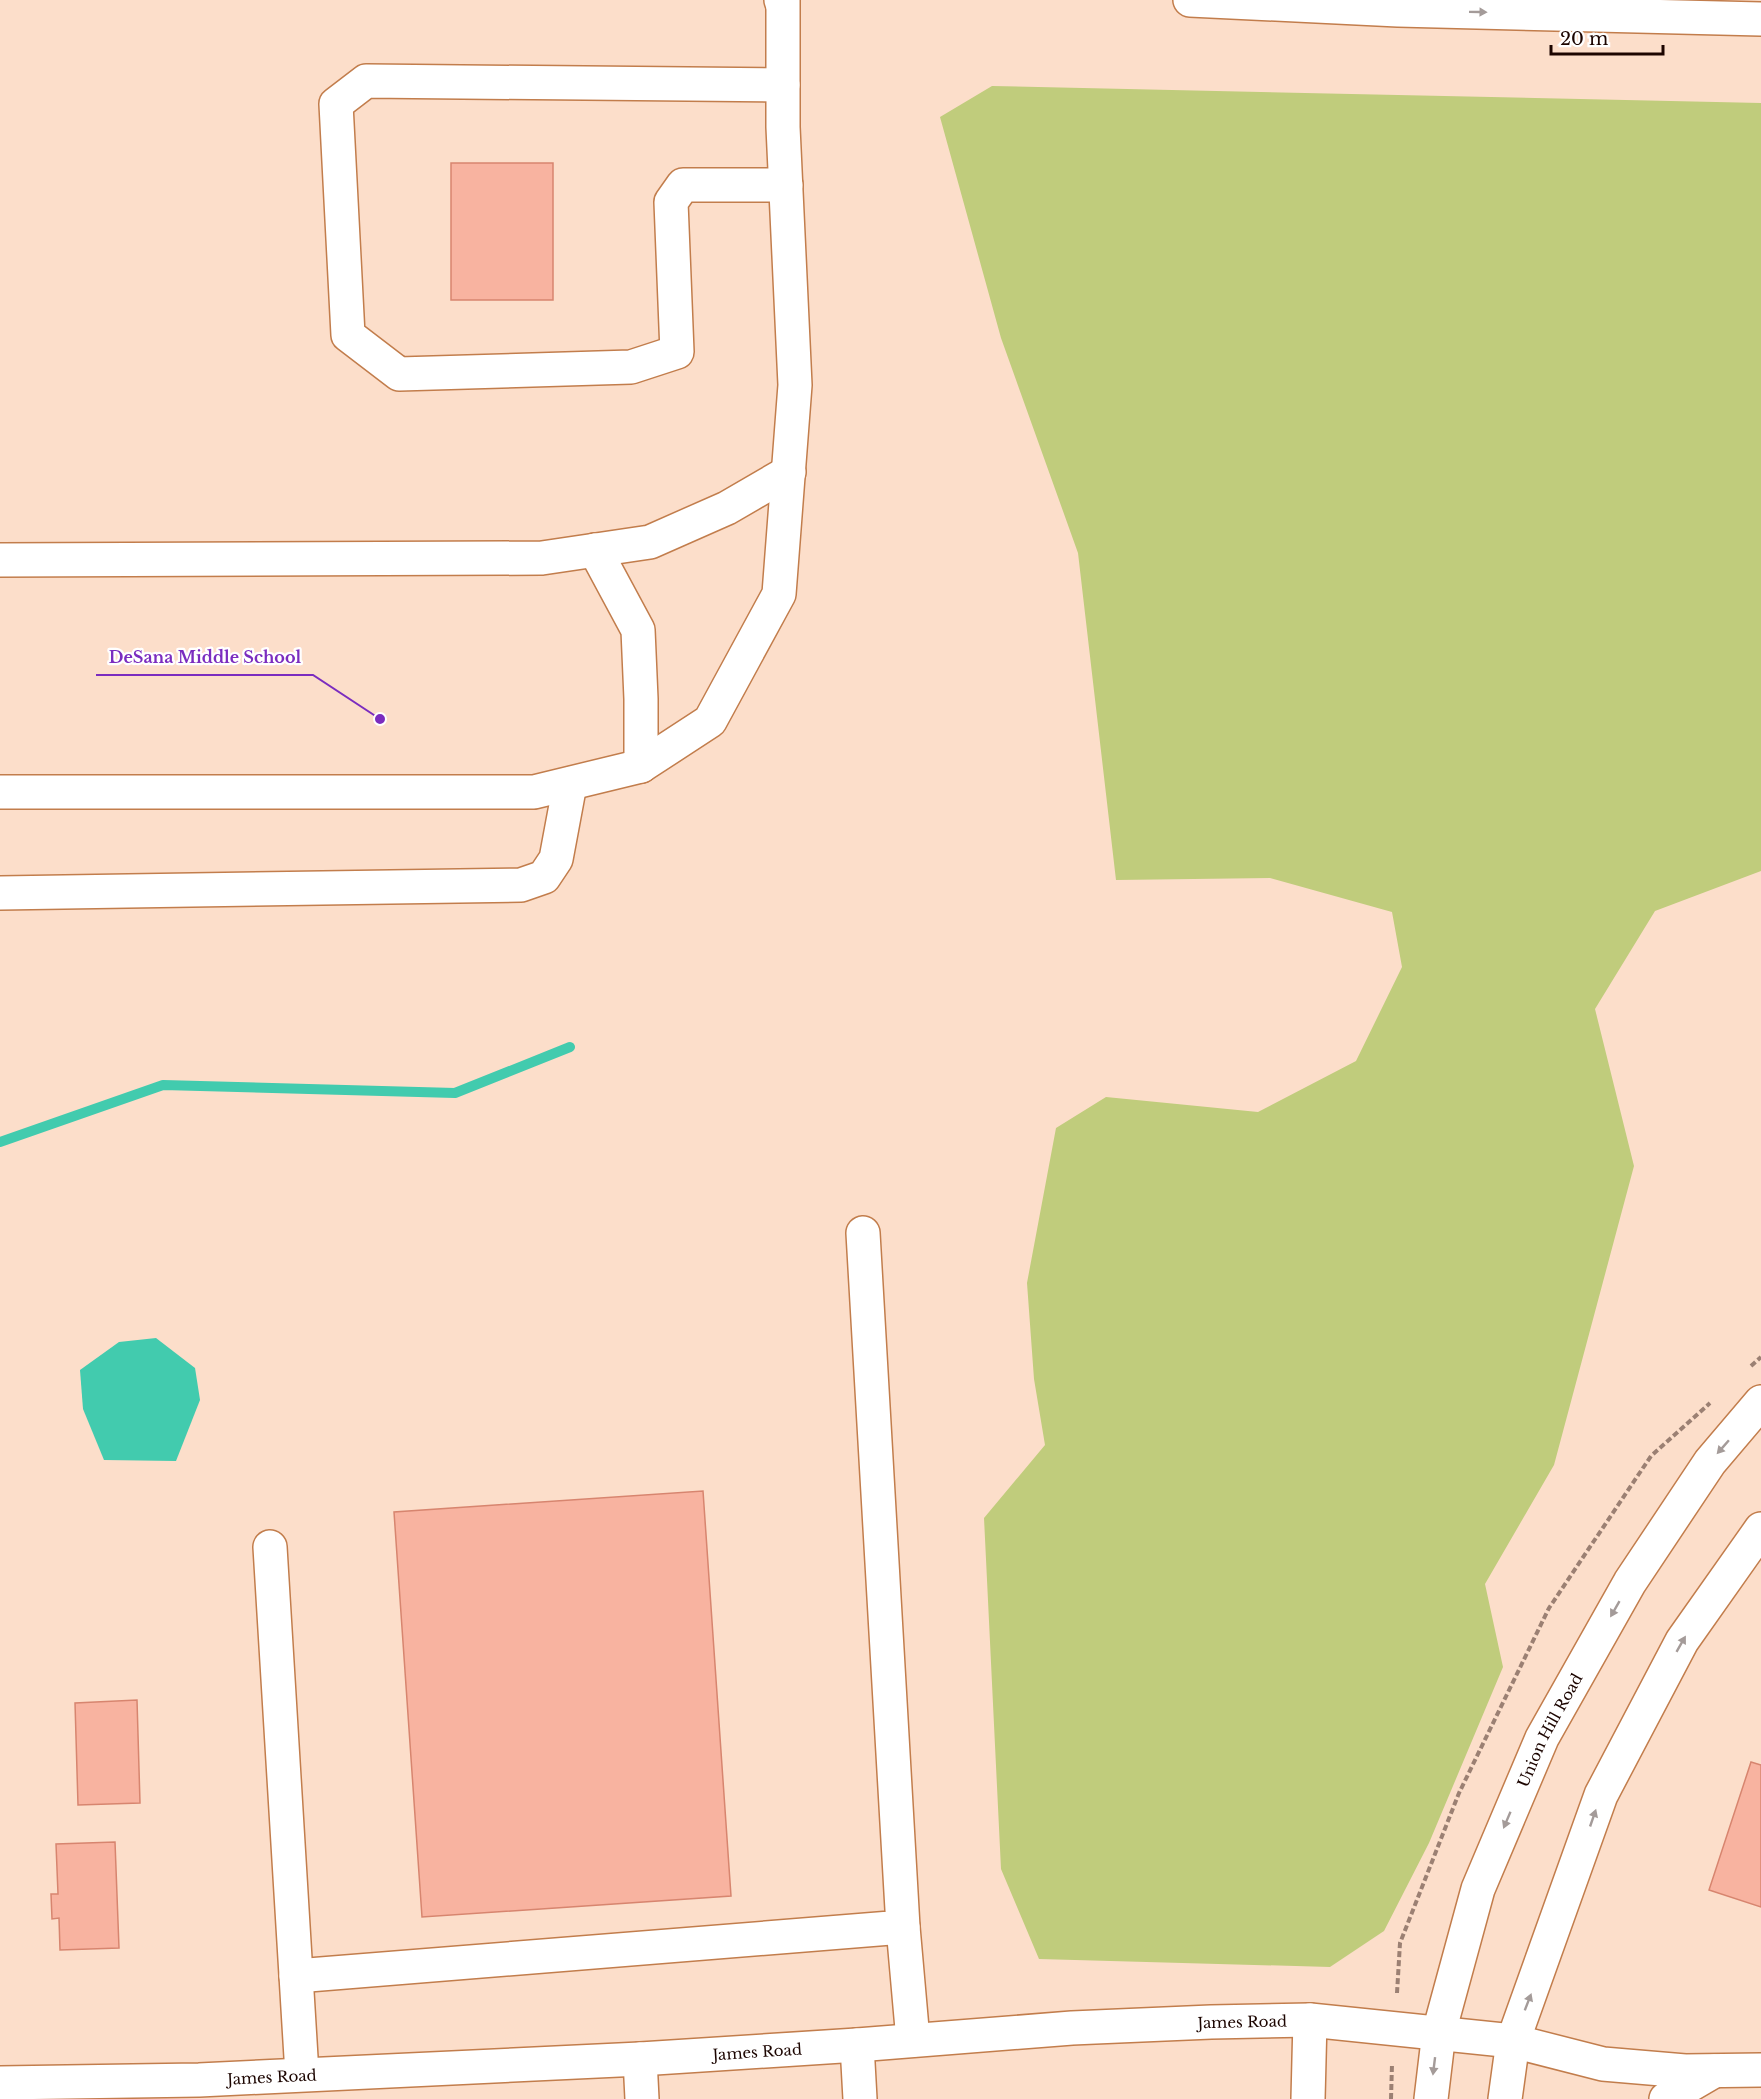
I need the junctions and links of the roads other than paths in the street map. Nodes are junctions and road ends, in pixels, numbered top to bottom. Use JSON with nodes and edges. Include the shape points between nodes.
{"nodes":[{"id":1,"x":1190,"y":0,"type":"edge"},
{"id":2,"x":1434,"y":0,"type":"edge"},
{"id":3,"x":782,"y":1,"type":"edge"},
{"id":4,"x":1398,"y":10,"type":"junction"},
{"id":5,"x":1761,"y":19,"type":"edge"},
{"id":6,"x":783,"y":85,"type":"junction"},
{"id":7,"x":786,"y":185,"type":"junction"},
{"id":8,"x":789,"y":472,"type":"junction"},
{"id":9,"x":595,"y":550,"type":"junction"},
{"id":10,"x":0,"y":560,"type":"edge"},
{"id":11,"x":641,"y":766,"type":"junction"},
{"id":12,"x":570,"y":784,"type":"junction"},
{"id":13,"x":0,"y":792,"type":"edge"},
{"id":14,"x":0,"y":893,"type":"edge"},
{"id":15,"x":863,"y":1233,"type":"dead end"},
{"id":16,"x":1761,"y":1402,"type":"edge"},
{"id":17,"x":1761,"y":1529,"type":"edge"},
{"id":18,"x":270,"y":1546,"type":"dead end"},
{"id":19,"x":903,"y":1927,"type":"junction"},
{"id":20,"x":296,"y":1976,"type":"junction"},
{"id":21,"x":1310,"y":2020,"type":"junction"},
{"id":22,"x":1438,"y":2032,"type":"junction"},
{"id":23,"x":913,"y":2040,"type":"junction"},
{"id":24,"x":1513,"y":2041,"type":"junction"},
{"id":25,"x":857,"y":2045,"type":"junction"},
{"id":26,"x":640,"y":2059,"type":"junction"},
{"id":27,"x":1761,"y":2070,"type":"edge"},
{"id":28,"x":1716,"y":2071,"type":"junction"},
{"id":29,"x":302,"y":2074,"type":"junction"},
{"id":30,"x":0,"y":2083,"type":"edge"},
{"id":31,"x":642,"y":2099,"type":"edge"},
{"id":32,"x":860,"y":2099,"type":"edge"},
{"id":33,"x":1308,"y":2099,"type":"edge"},
{"id":34,"x":1431,"y":2099,"type":"edge"},
{"id":35,"x":1505,"y":2099,"type":"edge"},
{"id":36,"x":1666,"y":2099,"type":"edge"}],
"edges":[{"from":1,"to":4,"type":"street"},
{"from":2,"to":4,"type":"street"},
{"from":3,"to":6,"type":"street"},
{"from":4,"to":5,"type":"street","one_way":true},
{"from":6,"to":7,"type":"street"},
{"from":6,"to":7,"type":"street","via":[[366,81],[336,104],[348,334],[399,374],[631,368],[677,352],[670,202],[683,185]]},
{"from":7,"to":8,"type":"street","via":[[795,385]]},
{"from":8,"to":9,"type":"street","via":[[727,508],[650,542]]},
{"from":8,"to":11,"type":"street","via":[[779,594],[710,721]]},
{"from":9,"to":10,"type":"street","via":[[542,558]]},
{"from":9,"to":11,"type":"street","via":[[638,630]]},
{"from":11,"to":12,"type":"street"},
{"from":12,"to":13,"type":"street","via":[[534,792]]},
{"from":12,"to":14,"type":"street","via":[[556,859],[544,877],[521,885]]},
{"from":15,"to":19,"type":"street"},
{"from":16,"to":22,"type":"street","name":"Union Hill Road","one_way":true,"via":[[1710,1462],[1636,1573],[1542,1738],[1478,1889]]},
{"from":24,"to":17,"type":"street","one_way":true,"via":[[1601,1795],[1682,1641]]},
{"from":18,"to":20,"type":"street"},
{"from":19,"to":20,"type":"street"},
{"from":19,"to":23,"type":"street"},
{"from":20,"to":29,"type":"street"},
{"from":21,"to":22,"type":"street","name":"James Road"},
{"from":21,"to":23,"type":"street","name":"James Road","via":[[1084,2027]]},
{"from":21,"to":33,"type":"street"},
{"from":22,"to":24,"type":"street","name":"James Road"},
{"from":22,"to":34,"type":"street","name":"Union Hill Road","one_way":true},
{"from":23,"to":25,"type":"street","name":"James Road"},
{"from":24,"to":28,"type":"street","name":"James Road","via":[[1603,2064]]},
{"from":24,"to":35,"type":"street"},
{"from":25,"to":26,"type":"street","name":"James Road"},
{"from":25,"to":32,"type":"street"},
{"from":26,"to":29,"type":"street","name":"James Road"},
{"from":26,"to":31,"type":"street"},
{"from":27,"to":28,"type":"street","name":"James Road"},
{"from":28,"to":36,"type":"street"},
{"from":29,"to":30,"type":"street","name":"James Road"}]}
